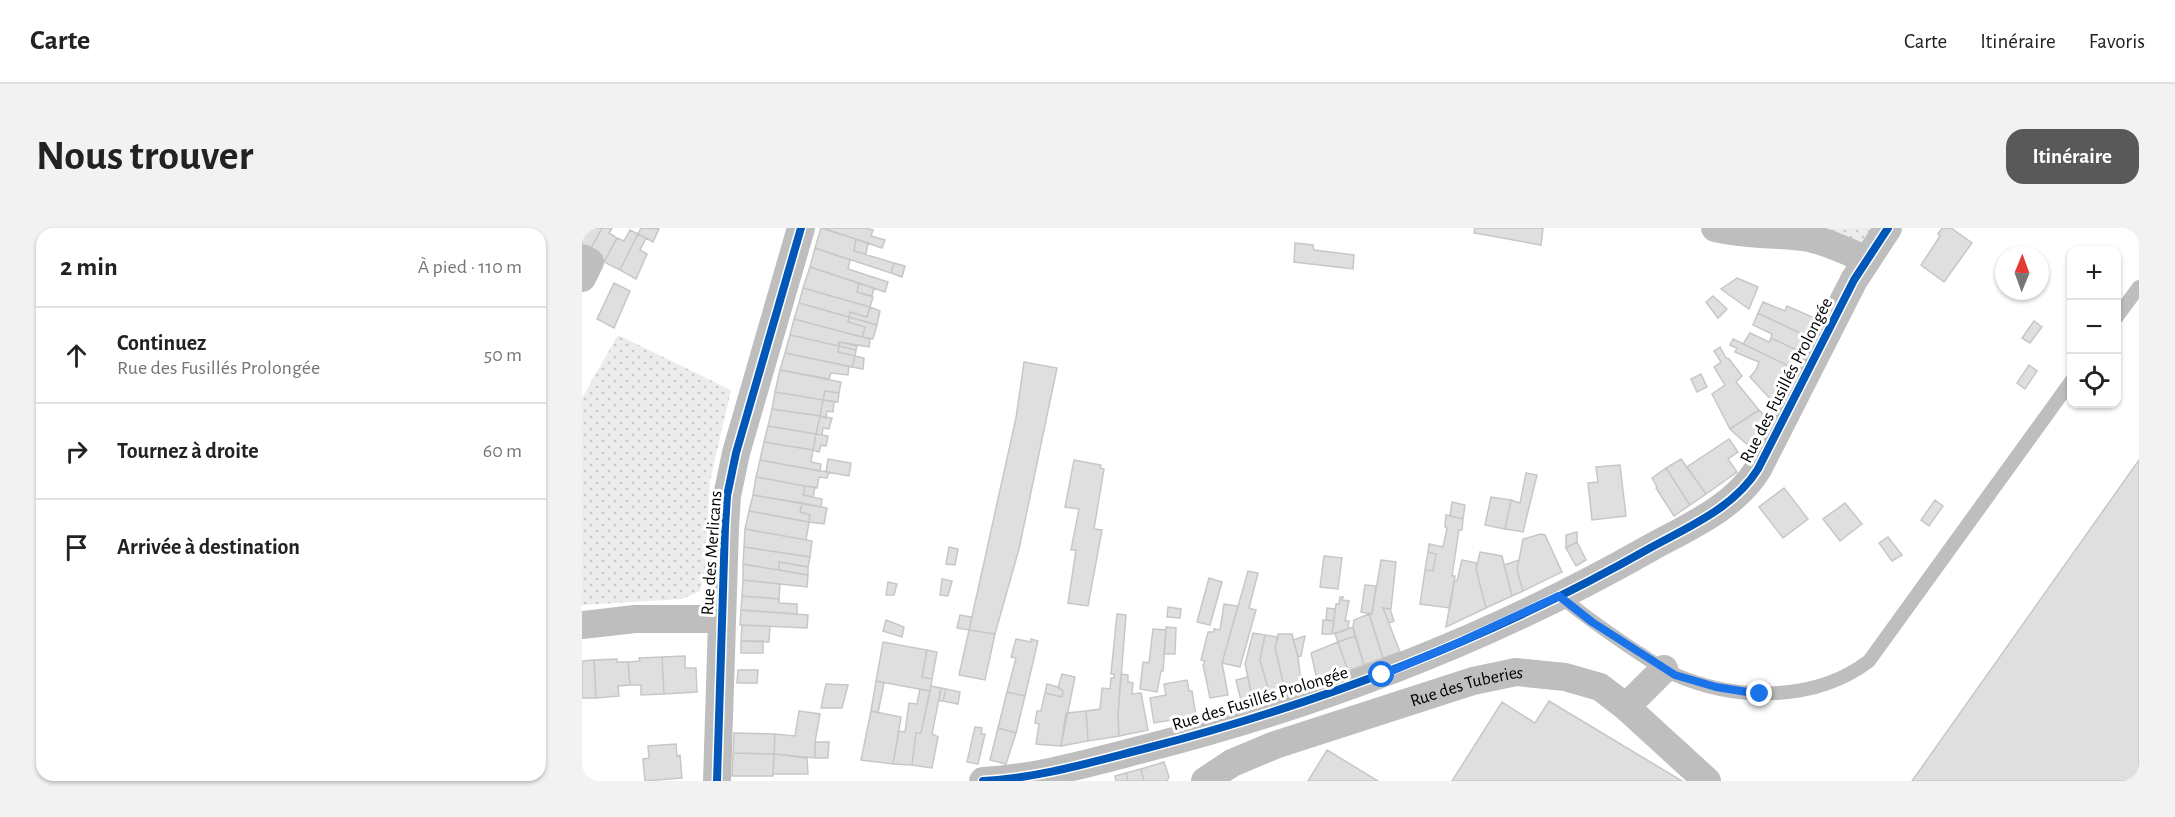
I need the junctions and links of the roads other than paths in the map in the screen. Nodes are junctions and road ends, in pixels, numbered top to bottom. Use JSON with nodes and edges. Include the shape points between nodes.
{"nodes":[{"id":1,"x":801,"y":228,"type":"edge"},
{"id":2,"x":1715,"y":228,"type":"edge"},
{"id":3,"x":1888,"y":228,"type":"edge"},
{"id":4,"x":582,"y":258,"type":"edge"},
{"id":5,"x":1867,"y":260,"type":"junction"},
{"id":6,"x":582,"y":278,"type":"edge"},
{"id":7,"x":2139,"y":288,"type":"edge"},
{"id":8,"x":2121,"y":311,"type":"edge"},
{"id":9,"x":2067,"y":387,"type":"edge"},
{"id":10,"x":1559,"y":596,"type":"junction"},
{"id":11,"x":721,"y":619,"type":"junction"},
{"id":12,"x":582,"y":625,"type":"edge"},
{"id":13,"x":1664,"y":669,"type":"junction"},
{"id":14,"x":1626,"y":707,"type":"junction"},
{"id":15,"x":717,"y":781,"type":"edge"},
{"id":16,"x":983,"y":781,"type":"edge"},
{"id":17,"x":1205,"y":781,"type":"edge"},
{"id":18,"x":1707,"y":781,"type":"edge"}],
"edges":[{"from":1,"to":11,"type":"street","name":"Rue des Merlicans","via":[[731,475]]},
{"from":2,"to":5,"type":"street","via":[[1810,238]]},
{"from":3,"to":5,"type":"street","name":"Rue des Fusillés Prolongée"},
{"from":4,"to":6,"type":"street","via":[[590,262]]},
{"from":5,"to":10,"type":"street","name":"Rue des Fusillés Prolongée","via":[[1748,484],[1705,517]]},
{"from":7,"to":8,"type":"lane"},
{"from":9,"to":13,"type":"lane","via":[[1869,661],[1860,668],[1824,684],[1760,694],[1699,683]]},
{"from":10,"to":13,"type":"lane"},
{"from":10,"to":16,"type":"street","name":"Rue des Fusillés Prolongée","via":[[1410,664],[1347,688],[1141,750],[1042,774]]},
{"from":11,"to":12,"type":"street","via":[[635,619]]},
{"from":11,"to":15,"type":"street","name":"Rue des Merlicans"},
{"from":13,"to":14,"type":"street"},
{"from":14,"to":17,"type":"street","name":"Rue des Tuberies","via":[[1600,687],[1580,680],[1540,673],[1503,674],[1262,749]]},
{"from":14,"to":18,"type":"street","name":"Rue des Tuberies"}]}
